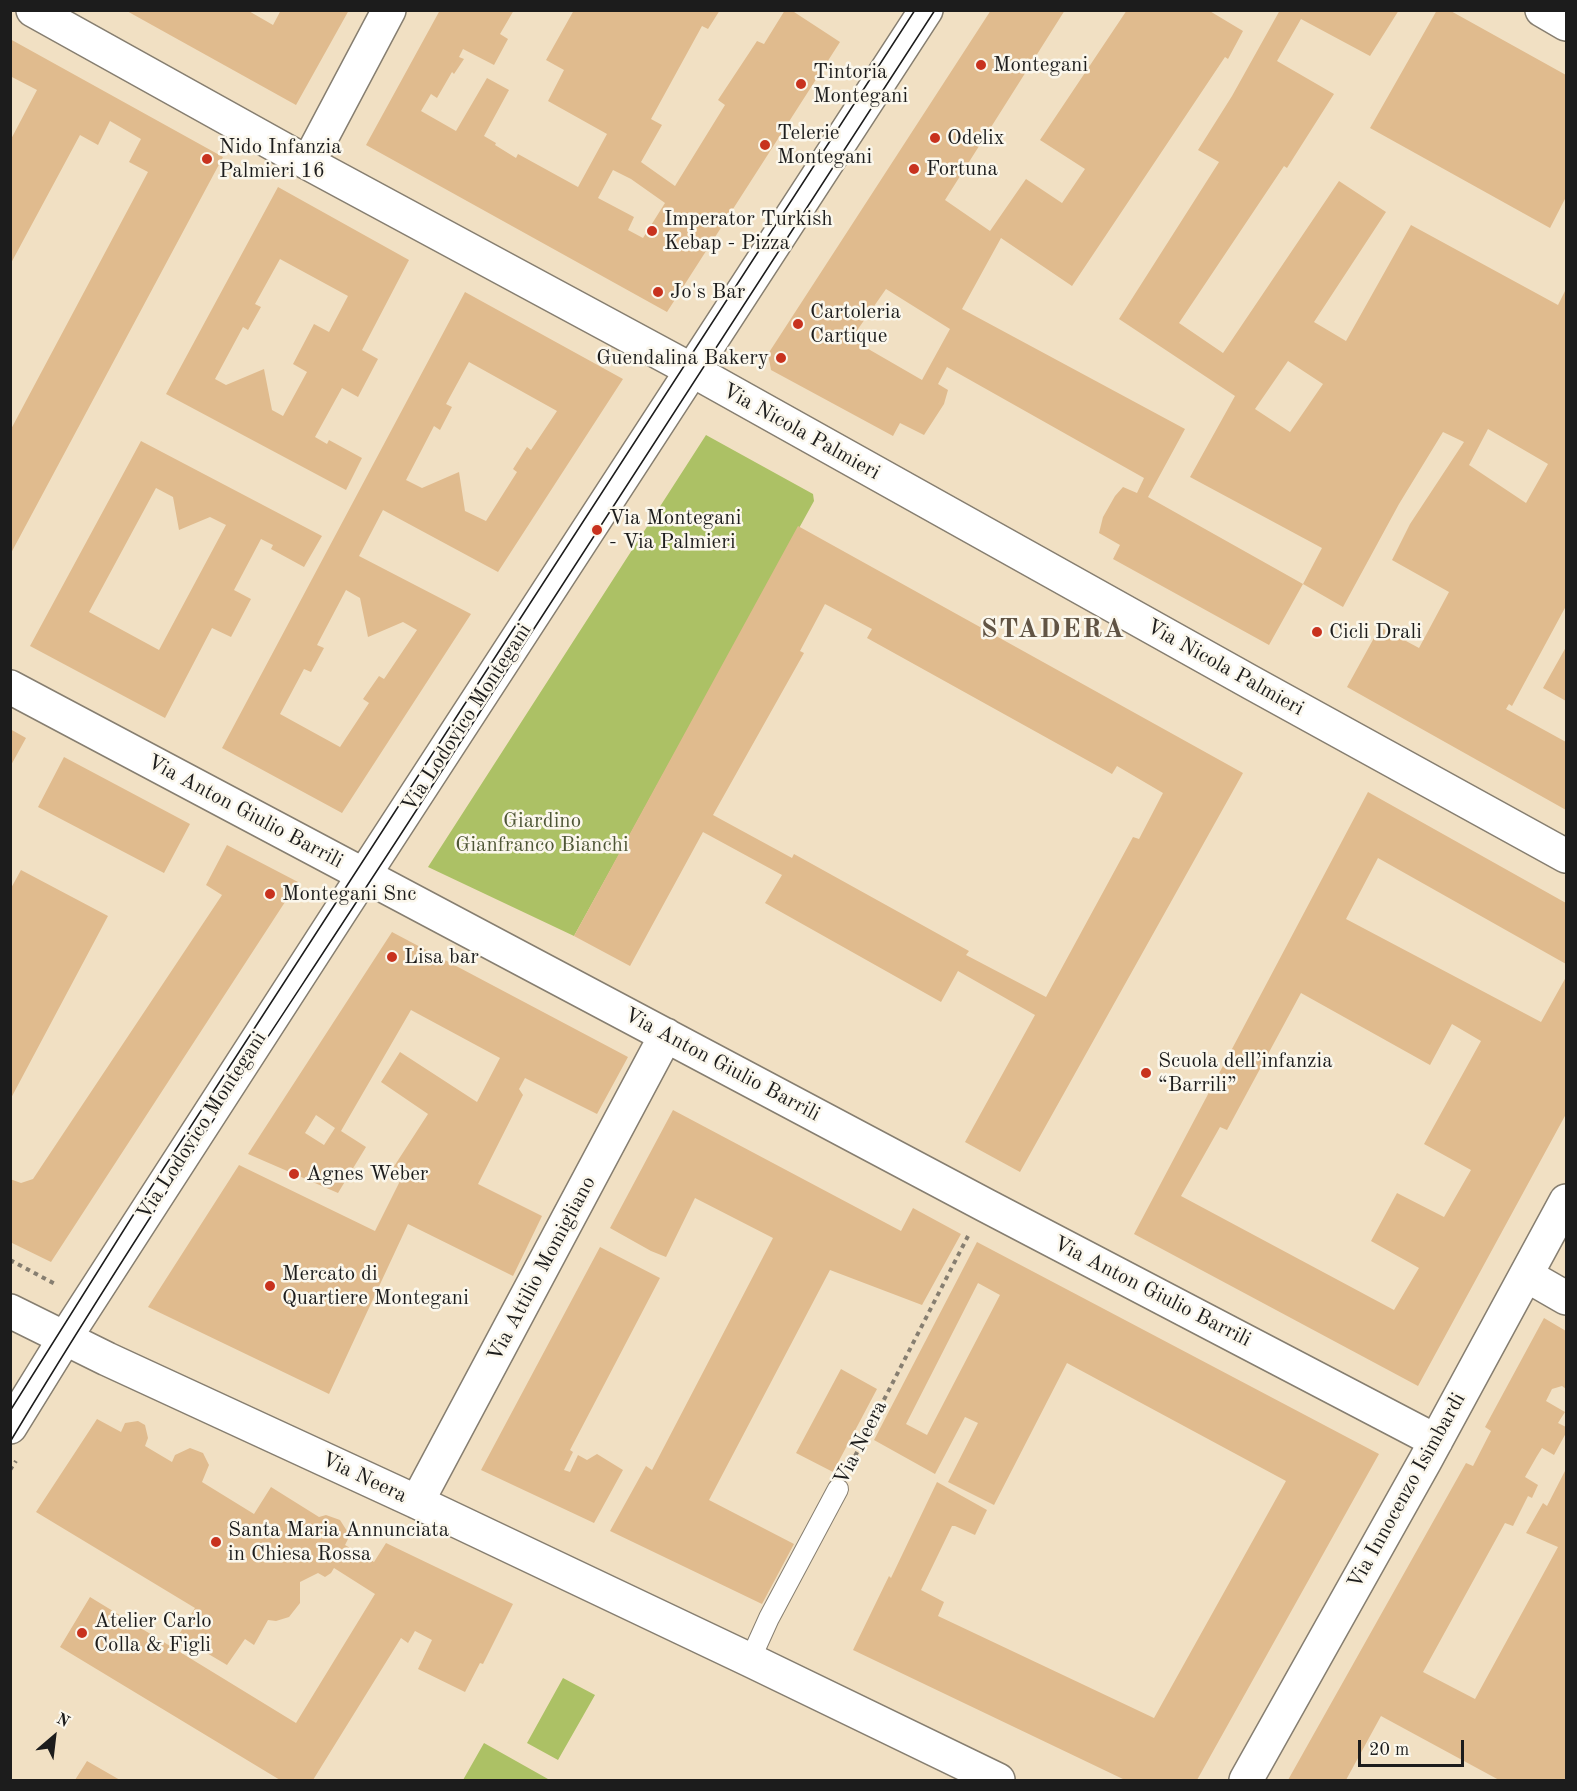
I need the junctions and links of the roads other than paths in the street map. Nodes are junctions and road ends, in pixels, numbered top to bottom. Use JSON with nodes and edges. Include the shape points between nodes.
{"nodes":[{"id":1,"x":33,"y":10,"type":"edge"},
{"id":2,"x":389,"y":10,"type":"edge"},
{"id":3,"x":926,"y":10,"type":"edge"},
{"id":4,"x":1542,"y":10,"type":"edge"},
{"id":5,"x":1566,"y":24,"type":"edge"},
{"id":6,"x":308,"y":163,"type":"junction"},
{"id":7,"x":693,"y":371,"type":"junction"},
{"id":8,"x":10,"y":687,"type":"edge"},
{"id":9,"x":1566,"y":856,"type":"edge"},
{"id":10,"x":364,"y":875,"type":"junction"},
{"id":11,"x":666,"y":1035,"type":"junction"},
{"id":12,"x":1566,"y":1201,"type":"edge"},
{"id":13,"x":1526,"y":1275,"type":"junction"},
{"id":14,"x":1566,"y":1298,"type":"edge"},
{"id":15,"x":10,"y":1311,"type":"edge"},
{"id":16,"x":65,"y":1338,"type":"junction"},
{"id":17,"x":10,"y":1427,"type":"edge"},
{"id":18,"x":1436,"y":1441,"type":"junction"},
{"id":19,"x":838,"y":1489,"type":"road end"},
{"id":20,"x":417,"y":1502,"type":"junction"},
{"id":21,"x":750,"y":1660,"type":"junction"},
{"id":22,"x":998,"y":1780,"type":"edge"},
{"id":23,"x":1246,"y":1780,"type":"edge"}],
"edges":[{"from":1,"to":6,"type":"street","name":"Via Nicola Palmieri"},
{"from":2,"to":6,"type":"street"},
{"from":3,"to":7,"type":"street","name":"Via Lodovico Montegani"},
{"from":4,"to":5,"type":"street"},
{"from":6,"to":7,"type":"street","name":"Via Nicola Palmieri"},
{"from":7,"to":9,"type":"street","name":"Via Nicola Palmieri"},
{"from":7,"to":10,"type":"street","name":"Via Lodovico Montegani"},
{"from":8,"to":10,"type":"street","name":"Via Anton Giulio Barrili"},
{"from":10,"to":11,"type":"street","name":"Via Anton Giulio Barrili"},
{"from":10,"to":16,"type":"street","name":"Via Lodovico Montegani"},
{"from":11,"to":18,"type":"street","name":"Via Anton Giulio Barrili"},
{"from":11,"to":20,"type":"street","name":"Via Attilio Momigliano"},
{"from":12,"to":13,"type":"street","name":"Via Innocenzo Isimbardi"},
{"from":13,"to":14,"type":"street"},
{"from":13,"to":18,"type":"street","name":"Via Innocenzo Isimbardi"},
{"from":15,"to":16,"type":"street","name":"Via Neera"},
{"from":16,"to":17,"type":"street","name":"Via Lodovico Montegani"},
{"from":16,"to":20,"type":"street","name":"Via Neera"},
{"from":18,"to":23,"type":"street","name":"Via Innocenzo Isimbardi"},
{"from":19,"to":21,"type":"lane","name":"Via Neera"},
{"from":20,"to":21,"type":"street","name":"Via Neera"},
{"from":21,"to":22,"type":"street","name":"Via Neera"}]}
